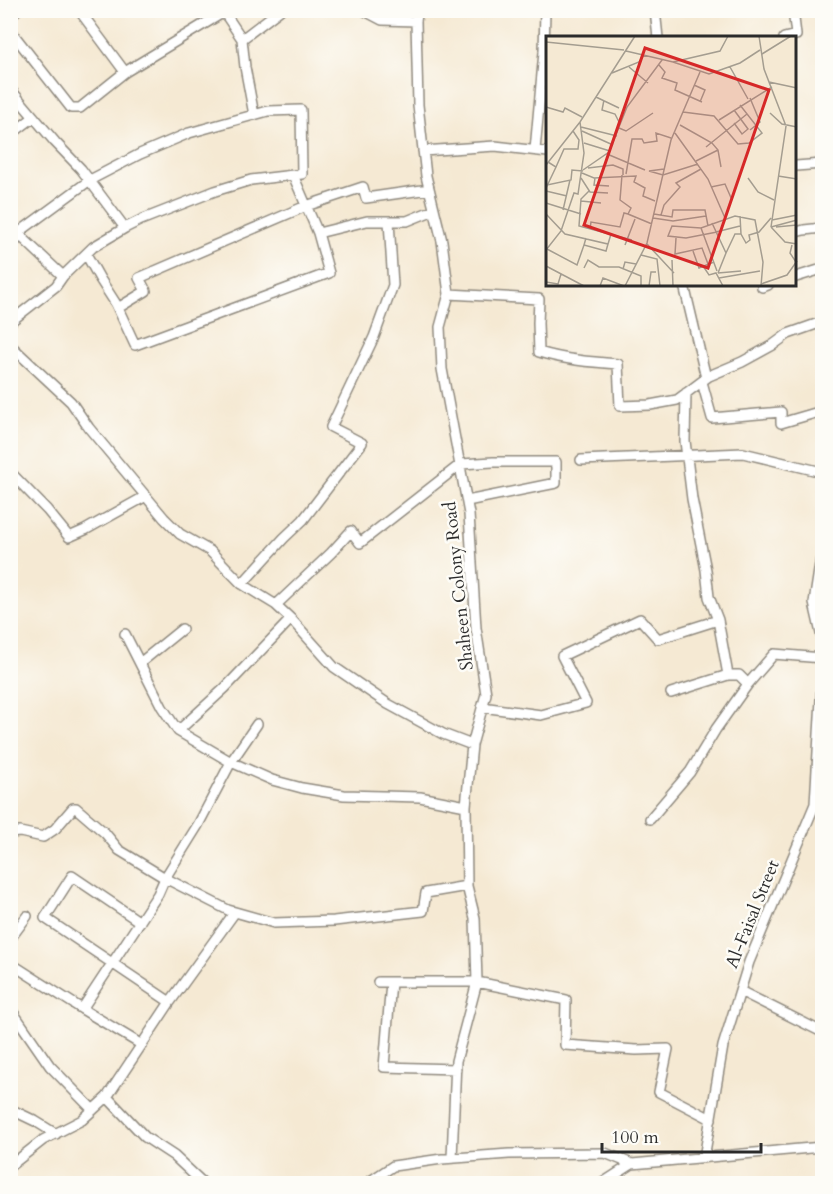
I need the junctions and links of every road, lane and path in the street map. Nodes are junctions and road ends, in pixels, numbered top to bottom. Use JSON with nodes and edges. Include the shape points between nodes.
{"nodes":[{"id":1,"x":17,"y":10,"type":"edge"},
{"id":2,"x":79,"y":10,"type":"edge"},
{"id":3,"x":280,"y":10,"type":"edge"},
{"id":4,"x":363,"y":10,"type":"edge"},
{"id":5,"x":544,"y":10,"type":"edge"},
{"id":6,"x":655,"y":10,"type":"edge"},
{"id":7,"x":793,"y":10,"type":"edge"},
{"id":8,"x":10,"y":16,"type":"edge"},
{"id":9,"x":417,"y":16,"type":"edge"},
{"id":10,"x":10,"y":30,"type":"edge"},
{"id":11,"x":658,"y":36,"type":"edge"},
{"id":12,"x":792,"y":36,"type":"edge"},
{"id":13,"x":242,"y":39,"type":"junction"},
{"id":14,"x":125,"y":72,"type":"junction"},
{"id":15,"x":10,"y":89,"type":"edge"},
{"id":16,"x":254,"y":115,"type":"junction"},
{"id":17,"x":34,"y":117,"type":"junction"},
{"id":18,"x":10,"y":135,"type":"edge"},
{"id":19,"x":534,"y":150,"type":"junction"},
{"id":20,"x":423,"y":151,"type":"junction"},
{"id":21,"x":546,"y":152,"type":"edge"},
{"id":22,"x":822,"y":164,"type":"edge"},
{"id":23,"x":797,"y":166,"type":"edge"},
{"id":24,"x":293,"y":176,"type":"junction"},
{"id":25,"x":90,"y":180,"type":"junction"},
{"id":26,"x":429,"y":189,"type":"junction"},
{"id":27,"x":306,"y":206,"type":"junction"},
{"id":28,"x":434,"y":210,"type":"junction"},
{"id":29,"x":389,"y":221,"type":"junction"},
{"id":30,"x":10,"y":226,"type":"edge"},
{"id":31,"x":124,"y":228,"type":"junction"},
{"id":32,"x":822,"y":228,"type":"edge"},
{"id":33,"x":318,"y":232,"type":"junction"},
{"id":34,"x":797,"y":232,"type":"edge"},
{"id":35,"x":20,"y":235,"type":"junction"},
{"id":36,"x":10,"y":245,"type":"edge"},
{"id":37,"x":86,"y":254,"type":"junction"},
{"id":38,"x":822,"y":269,"type":"edge"},
{"id":39,"x":63,"y":276,"type":"junction"},
{"id":40,"x":797,"y":276,"type":"edge"},
{"id":41,"x":684,"y":286,"type":"edge"},
{"id":42,"x":449,"y":294,"type":"junction"},
{"id":43,"x":118,"y":308,"type":"junction"},
{"id":44,"x":10,"y":322,"type":"edge"},
{"id":45,"x":822,"y":322,"type":"edge"},
{"id":46,"x":10,"y":345,"type":"edge"},
{"id":47,"x":704,"y":380,"type":"junction"},
{"id":48,"x":686,"y":393,"type":"junction"},
{"id":49,"x":822,"y":411,"type":"edge"},
{"id":50,"x":687,"y":456,"type":"junction"},
{"id":51,"x":581,"y":460,"type":"dead end"},
{"id":52,"x":461,"y":464,"type":"junction"},
{"id":53,"x":10,"y":472,"type":"edge"},
{"id":54,"x":822,"y":472,"type":"edge"},
{"id":55,"x":146,"y":496,"type":"junction"},
{"id":56,"x":467,"y":501,"type":"junction"},
{"id":57,"x":822,"y":551,"type":"edge"},
{"id":58,"x":242,"y":584,"type":"junction"},
{"id":59,"x":818,"y":603,"type":"edge"},
{"id":60,"x":276,"y":605,"type":"junction"},
{"id":61,"x":291,"y":619,"type":"junction"},
{"id":62,"x":718,"y":621,"type":"junction"},
{"id":63,"x":182,"y":629,"type":"dead end"},
{"id":64,"x":125,"y":634,"type":"dead end"},
{"id":65,"x":822,"y":638,"type":"edge"},
{"id":66,"x":822,"y":658,"type":"edge"},
{"id":67,"x":140,"y":663,"type":"junction"},
{"id":68,"x":728,"y":675,"type":"junction"},
{"id":69,"x":822,"y":682,"type":"edge"},
{"id":70,"x":748,"y":684,"type":"junction"},
{"id":71,"x":671,"y":693,"type":"dead end"},
{"id":72,"x":482,"y":707,"type":"junction"},
{"id":73,"x":257,"y":724,"type":"dead end"},
{"id":74,"x":178,"y":732,"type":"junction"},
{"id":75,"x":472,"y":745,"type":"junction"},
{"id":76,"x":231,"y":762,"type":"junction"},
{"id":77,"x":466,"y":806,"type":"junction"},
{"id":78,"x":650,"y":819,"type":"dead end"},
{"id":79,"x":10,"y":833,"type":"edge"},
{"id":80,"x":165,"y":878,"type":"junction"},
{"id":81,"x":467,"y":886,"type":"junction"},
{"id":82,"x":235,"y":912,"type":"junction"},
{"id":83,"x":27,"y":916,"type":"dead end"},
{"id":84,"x":140,"y":922,"type":"junction"},
{"id":85,"x":10,"y":939,"type":"edge"},
{"id":86,"x":10,"y":963,"type":"edge"},
{"id":87,"x":112,"y":963,"type":"junction"},
{"id":88,"x":378,"y":982,"type":"dead end"},
{"id":89,"x":391,"y":982,"type":"junction"},
{"id":90,"x":477,"y":982,"type":"junction"},
{"id":91,"x":740,"y":991,"type":"junction"},
{"id":92,"x":170,"y":1002,"type":"junction"},
{"id":93,"x":10,"y":1008,"type":"edge"},
{"id":94,"x":82,"y":1009,"type":"junction"},
{"id":95,"x":822,"y":1032,"type":"edge"},
{"id":96,"x":142,"y":1045,"type":"junction"},
{"id":97,"x":456,"y":1069,"type":"junction"},
{"id":98,"x":107,"y":1097,"type":"junction"},
{"id":99,"x":10,"y":1109,"type":"edge"},
{"id":100,"x":93,"y":1110,"type":"junction"},
{"id":101,"x":711,"y":1119,"type":"junction"},
{"id":102,"x":56,"y":1134,"type":"junction"},
{"id":103,"x":822,"y":1146,"type":"edge"},
{"id":104,"x":452,"y":1158,"type":"junction"},
{"id":105,"x":704,"y":1158,"type":"junction"},
{"id":106,"x":632,"y":1164,"type":"junction"},
{"id":107,"x":10,"y":1166,"type":"edge"},
{"id":108,"x":204,"y":1184,"type":"edge"},
{"id":109,"x":366,"y":1184,"type":"edge"},
{"id":110,"x":601,"y":1184,"type":"edge"}],
"edges":[{"from":1,"to":8,"type":"street"},
{"from":2,"to":14,"type":"street"},
{"from":3,"to":13,"type":"street"},
{"from":4,"to":9,"type":"street","via":[[382,20]]},
{"from":5,"to":19,"type":"street"},
{"from":6,"to":11,"type":"street"},
{"from":7,"to":12,"type":"street","via":[[796,35]]},
{"from":9,"to":20,"type":"street","name":"Shaheen Colony Road"},
{"from":10,"to":14,"type":"street","via":[[71,108],[80,108]]},
{"from":13,"to":14,"type":"street","via":[[224,12]]},
{"from":13,"to":16,"type":"street"},
{"from":15,"to":17,"type":"street"},
{"from":16,"to":24,"type":"street","via":[[301,110],[302,174]]},
{"from":16,"to":25,"type":"street","via":[[189,133]]},
{"from":17,"to":18,"type":"street"},
{"from":17,"to":25,"type":"street"},
{"from":19,"to":20,"type":"street","via":[[495,146]]},
{"from":19,"to":21,"type":"street"},
{"from":20,"to":26,"type":"street","name":"Shaheen Colony Road"},
{"from":22,"to":23,"type":"street"},
{"from":24,"to":27,"type":"street"},
{"from":24,"to":31,"type":"street","via":[[252,180],[215,191]]},
{"from":25,"to":31,"type":"street"},
{"from":25,"to":35,"type":"street"},
{"from":26,"to":27,"type":"street","via":[[366,198],[363,188]]},
{"from":26,"to":28,"type":"street","name":"Shaheen Colony Road"},
{"from":27,"to":33,"type":"street"},
{"from":27,"to":43,"type":"street","via":[[139,278],[146,291]]},
{"from":28,"to":29,"type":"street","via":[[407,221]]},
{"from":28,"to":42,"type":"street","name":"Shaheen Colony Road"},
{"from":29,"to":33,"type":"street","via":[[367,221]]},
{"from":29,"to":58,"type":"street","via":[[393,285],[374,337],[331,427],[362,443],[303,520]]},
{"from":30,"to":35,"type":"street"},
{"from":31,"to":37,"type":"street"},
{"from":32,"to":34,"type":"street"},
{"from":33,"to":43,"type":"street","via":[[329,273],[135,345]]},
{"from":35,"to":36,"type":"street"},
{"from":35,"to":39,"type":"street"},
{"from":37,"to":39,"type":"street"},
{"from":37,"to":43,"type":"street"},
{"from":38,"to":40,"type":"street"},
{"from":39,"to":44,"type":"street"},
{"from":41,"to":47,"type":"street"},
{"from":42,"to":48,"type":"street","via":[[539,299],[539,352],[618,364],[620,406],[676,400]]},
{"from":42,"to":52,"type":"street","name":"Shaheen Colony Road","via":[[440,327],[442,369]]},
{"from":45,"to":47,"type":"street","via":[[788,334]]},
{"from":46,"to":55,"type":"street","via":[[71,402]]},
{"from":47,"to":48,"type":"street"},
{"from":47,"to":49,"type":"street","via":[[712,418],[781,412],[781,423]]},
{"from":48,"to":50,"type":"street"},
{"from":50,"to":51,"type":"street"},
{"from":50,"to":54,"type":"street","via":[[743,453]]},
{"from":50,"to":62,"type":"street","via":[[709,597]]},
{"from":52,"to":56,"type":"street","name":"Shaheen Colony Road"},
{"from":52,"to":56,"type":"street","via":[[556,462],[556,483]]},
{"from":52,"to":60,"type":"street","via":[[360,543],[351,531]]},
{"from":53,"to":55,"type":"street","via":[[69,537]]},
{"from":55,"to":58,"type":"street","via":[[180,534],[210,551]]},
{"from":56,"to":72,"type":"street","name":"Shaheen Colony Road","via":[[476,628],[486,694]]},
{"from":57,"to":59,"type":"street"},
{"from":58,"to":60,"type":"street"},
{"from":59,"to":65,"type":"street"},
{"from":60,"to":61,"type":"street"},
{"from":61,"to":74,"type":"street"},
{"from":61,"to":75,"type":"street","via":[[334,667],[388,704]]},
{"from":62,"to":68,"type":"street"},
{"from":62,"to":72,"type":"street","via":[[658,639],[640,618],[562,656],[585,703],[541,715]]},
{"from":63,"to":67,"type":"street"},
{"from":64,"to":67,"type":"street"},
{"from":66,"to":70,"type":"street","via":[[774,654]]},
{"from":67,"to":74,"type":"street"},
{"from":68,"to":70,"type":"street","via":[[739,675]]},
{"from":68,"to":71,"type":"street"},
{"from":69,"to":91,"type":"street","name":"Al-Faisal Street","via":[[815,804]]},
{"from":70,"to":78,"type":"street","via":[[690,772]]},
{"from":72,"to":75,"type":"street","name":"Shaheen Colony Road"},
{"from":73,"to":76,"type":"street"},
{"from":74,"to":76,"type":"street"},
{"from":75,"to":77,"type":"street","name":"Shaheen Colony Road"},
{"from":76,"to":77,"type":"street","via":[[302,788],[344,795],[420,797]]},
{"from":76,"to":80,"type":"street"},
{"from":77,"to":81,"type":"street","name":"Shaheen Colony Road"},
{"from":79,"to":80,"type":"street","via":[[43,837],[76,808],[119,850]]},
{"from":80,"to":82,"type":"street"},
{"from":80,"to":84,"type":"street"},
{"from":81,"to":82,"type":"street","via":[[426,893],[423,910],[334,921],[274,923]]},
{"from":81,"to":90,"type":"street","name":"Shaheen Colony Road","via":[[475,918]]},
{"from":82,"to":92,"type":"street"},
{"from":83,"to":85,"type":"street"},
{"from":84,"to":87,"type":"street"},
{"from":84,"to":87,"type":"street","via":[[72,876],[45,918]]},
{"from":86,"to":94,"type":"street"},
{"from":87,"to":92,"type":"street"},
{"from":87,"to":94,"type":"street"},
{"from":88,"to":89,"type":"street"},
{"from":89,"to":90,"type":"street"},
{"from":89,"to":97,"type":"street","via":[[384,1067]]},
{"from":90,"to":97,"type":"street","name":"Shaheen Colony Road"},
{"from":90,"to":101,"type":"street","via":[[566,1000],[565,1045],[668,1048],[659,1092]]},
{"from":91,"to":95,"type":"street"},
{"from":91,"to":101,"type":"street","name":"Al-Faisal Street","via":[[723,1046]]},
{"from":92,"to":96,"type":"street"},
{"from":93,"to":100,"type":"street","via":[[50,1066]]},
{"from":94,"to":96,"type":"street"},
{"from":96,"to":98,"type":"street"},
{"from":97,"to":104,"type":"street","name":"Shaheen Colony Road"},
{"from":98,"to":100,"type":"street"},
{"from":98,"to":108,"type":"street","via":[[145,1137],[174,1156]]},
{"from":99,"to":102,"type":"street"},
{"from":100,"to":102,"type":"street"},
{"from":101,"to":105,"type":"street","name":"Al-Faisal Street"},
{"from":102,"to":107,"type":"street"},
{"from":103,"to":105,"type":"street"},
{"from":104,"to":106,"type":"street","via":[[605,1153]]},
{"from":104,"to":109,"type":"street","via":[[393,1166]]},
{"from":105,"to":106,"type":"street"},
{"from":106,"to":110,"type":"street"}]}
